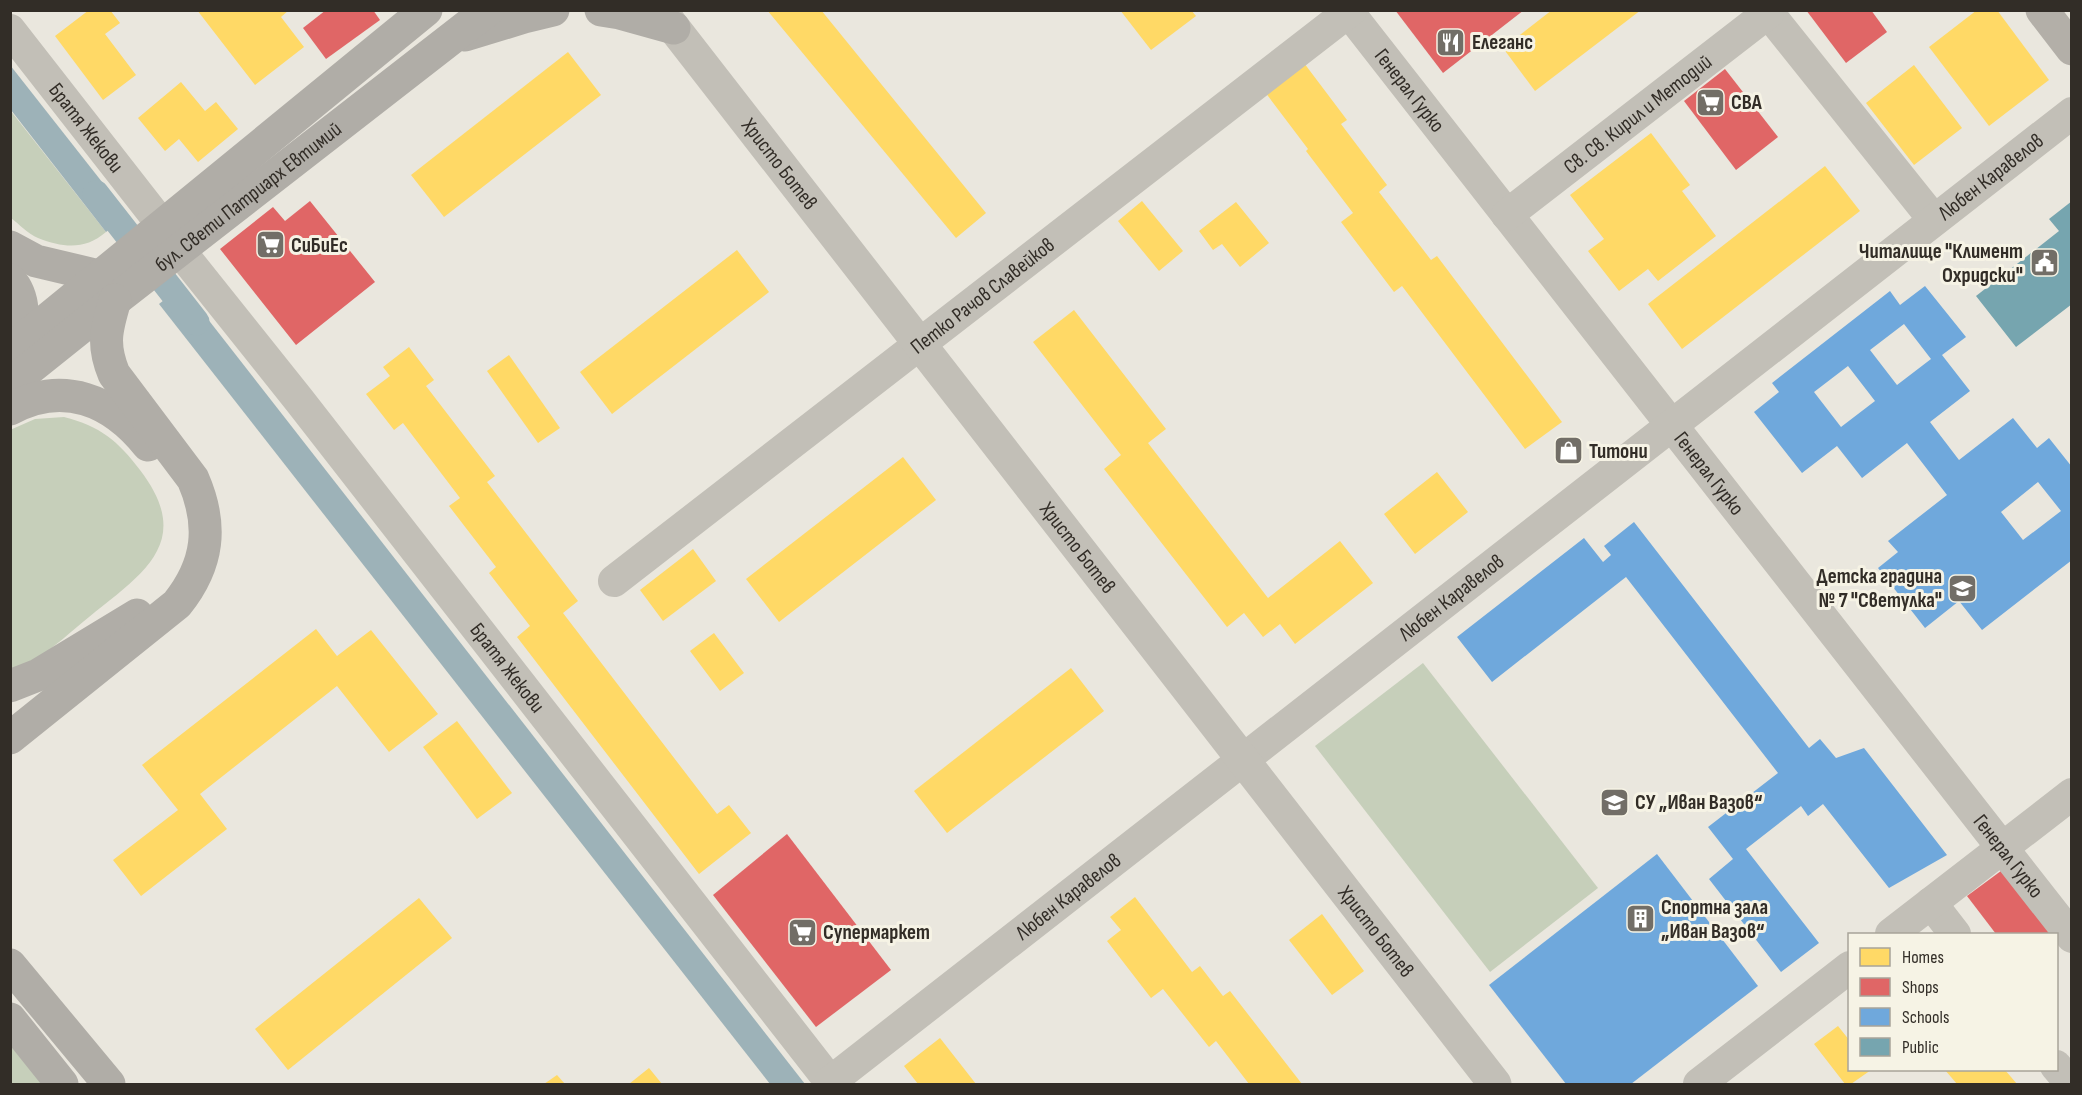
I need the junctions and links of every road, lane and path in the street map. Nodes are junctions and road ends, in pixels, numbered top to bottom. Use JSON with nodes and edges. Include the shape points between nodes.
{"nodes":[{"id":1,"x":426,"y":10,"type":"edge"},
{"id":2,"x":488,"y":10,"type":"edge"},
{"id":3,"x":553,"y":10,"type":"edge"},
{"id":4,"x":601,"y":10,"type":"edge"},
{"id":5,"x":2042,"y":10,"type":"edge"},
{"id":6,"x":1349,"y":11,"type":"edge"},
{"id":7,"x":1767,"y":12,"type":"edge"},
{"id":8,"x":667,"y":19,"type":"edge"},
{"id":9,"x":10,"y":30,"type":"edge"},
{"id":10,"x":452,"y":39,"type":"junction"},
{"id":11,"x":2072,"y":49,"type":"edge"},
{"id":12,"x":2072,"y":113,"type":"edge"},
{"id":13,"x":1507,"y":215,"type":"junction"},
{"id":14,"x":1934,"y":220,"type":"junction"},
{"id":15,"x":161,"y":246,"type":"junction"},
{"id":16,"x":10,"y":247,"type":"edge"},
{"id":17,"x":10,"y":280,"type":"edge"},
{"id":18,"x":114,"y":283,"type":"junction"},
{"id":19,"x":920,"y":344,"type":"junction"},
{"id":20,"x":15,"y":346,"type":"edge"},
{"id":21,"x":10,"y":384,"type":"edge"},
{"id":22,"x":10,"y":409,"type":"edge"},
{"id":23,"x":1671,"y":425,"type":"junction"},
{"id":24,"x":614,"y":581,"type":"dead end"},
{"id":25,"x":139,"y":614,"type":"junction"},
{"id":26,"x":10,"y":687,"type":"edge"},
{"id":27,"x":10,"y":711,"type":"edge"},
{"id":28,"x":10,"y":738,"type":"edge"},
{"id":29,"x":1243,"y":760,"type":"junction"},
{"id":30,"x":2072,"y":794,"type":"edge"},
{"id":31,"x":2002,"y":848,"type":"junction"},
{"id":32,"x":1931,"y":903,"type":"junction"},
{"id":33,"x":1892,"y":933,"type":"edge"},
{"id":34,"x":1954,"y":933,"type":"edge"},
{"id":35,"x":2072,"y":937,"type":"edge"},
{"id":36,"x":10,"y":965,"type":"edge"},
{"id":37,"x":1848,"y":969,"type":"edge"},
{"id":38,"x":10,"y":1019,"type":"edge"},
{"id":39,"x":2058,"y":1069,"type":"edge"},
{"id":40,"x":831,"y":1083,"type":"edge"},
{"id":41,"x":62,"y":1084,"type":"edge"},
{"id":42,"x":109,"y":1084,"type":"edge"},
{"id":43,"x":1495,"y":1084,"type":"edge"},
{"id":44,"x":1699,"y":1084,"type":"edge"},
{"id":45,"x":2070,"y":1084,"type":"edge"}],
"edges":[{"from":1,"to":15,"type":"main road","name":"бул. Свети Патриарх Евтимий"},
{"from":2,"to":10,"type":"main road","name":"бул. Свети Патриарх Евтимий"},
{"from":3,"to":10,"type":"main road"},
{"from":4,"to":8,"type":"main road"},
{"from":5,"to":11,"type":"main road"},
{"from":6,"to":13,"type":"street","name":"Генерал Гурко"},
{"from":6,"to":19,"type":"street","name":"Петко Рачов Славейков"},
{"from":7,"to":13,"type":"street","name":"Св. Св. Кирил и Методий"},
{"from":7,"to":14,"type":"street"},
{"from":8,"to":19,"type":"street","name":"Христо Ботев"},
{"from":9,"to":15,"type":"street","name":"Братя Жекови"},
{"from":10,"to":15,"type":"main road","name":"бул. Свети Патриарх Евтимий"},
{"from":12,"to":14,"type":"street","name":"Любен Каравелов"},
{"from":13,"to":23,"type":"street","name":"Генерал Гурко"},
{"from":14,"to":23,"type":"street","name":"Любен Каравелов"},
{"from":15,"to":18,"type":"main road","name":"бул. Свети Патриарх Евтимий"},
{"from":15,"to":40,"type":"street","name":"Братя Жекови","via":[[312,416]]},
{"from":16,"to":18,"type":"main road","via":[[36,261]]},
{"from":17,"to":20,"type":"main road","via":[[22,301],[22,327]]},
{"from":18,"to":20,"type":"main road","name":"бул. Свети Патриарх Евтимий"},
{"from":18,"to":21,"type":"main road","name":"бул. Свети Патриарх Евтимий"},
{"from":18,"to":28,"type":"main road","via":[[105,343],[108,358],[114,374],[193,479],[205,515],[204,549],[194,578],[177,604]]},
{"from":19,"to":24,"type":"street","name":"Петко Рачов Славейков"},
{"from":19,"to":29,"type":"street","name":"Христо Ботев"},
{"from":22,"to":25,"type":"main road","via":[[43,395],[94,402],[137,431],[172,476],[183,513],[182,549],[164,593]]},
{"from":23,"to":29,"type":"street","name":"Любен Каравелов"},
{"from":23,"to":31,"type":"street","name":"Генерал Гурко"},
{"from":25,"to":26,"type":"main road","via":[[38,675]]},
{"from":25,"to":27,"type":"main road","via":[[44,693]]},
{"from":29,"to":40,"type":"street","name":"Любен Каравелов"},
{"from":29,"to":43,"type":"street","name":"Христо Ботев"},
{"from":30,"to":31,"type":"street"},
{"from":31,"to":32,"type":"street"},
{"from":31,"to":35,"type":"street","name":"Генерал Гурко"},
{"from":32,"to":33,"type":"street"},
{"from":32,"to":34,"type":"street"},
{"from":36,"to":42,"type":"main road"},
{"from":37,"to":44,"type":"street"},
{"from":38,"to":41,"type":"main road"},
{"from":39,"to":45,"type":"street"}]}
